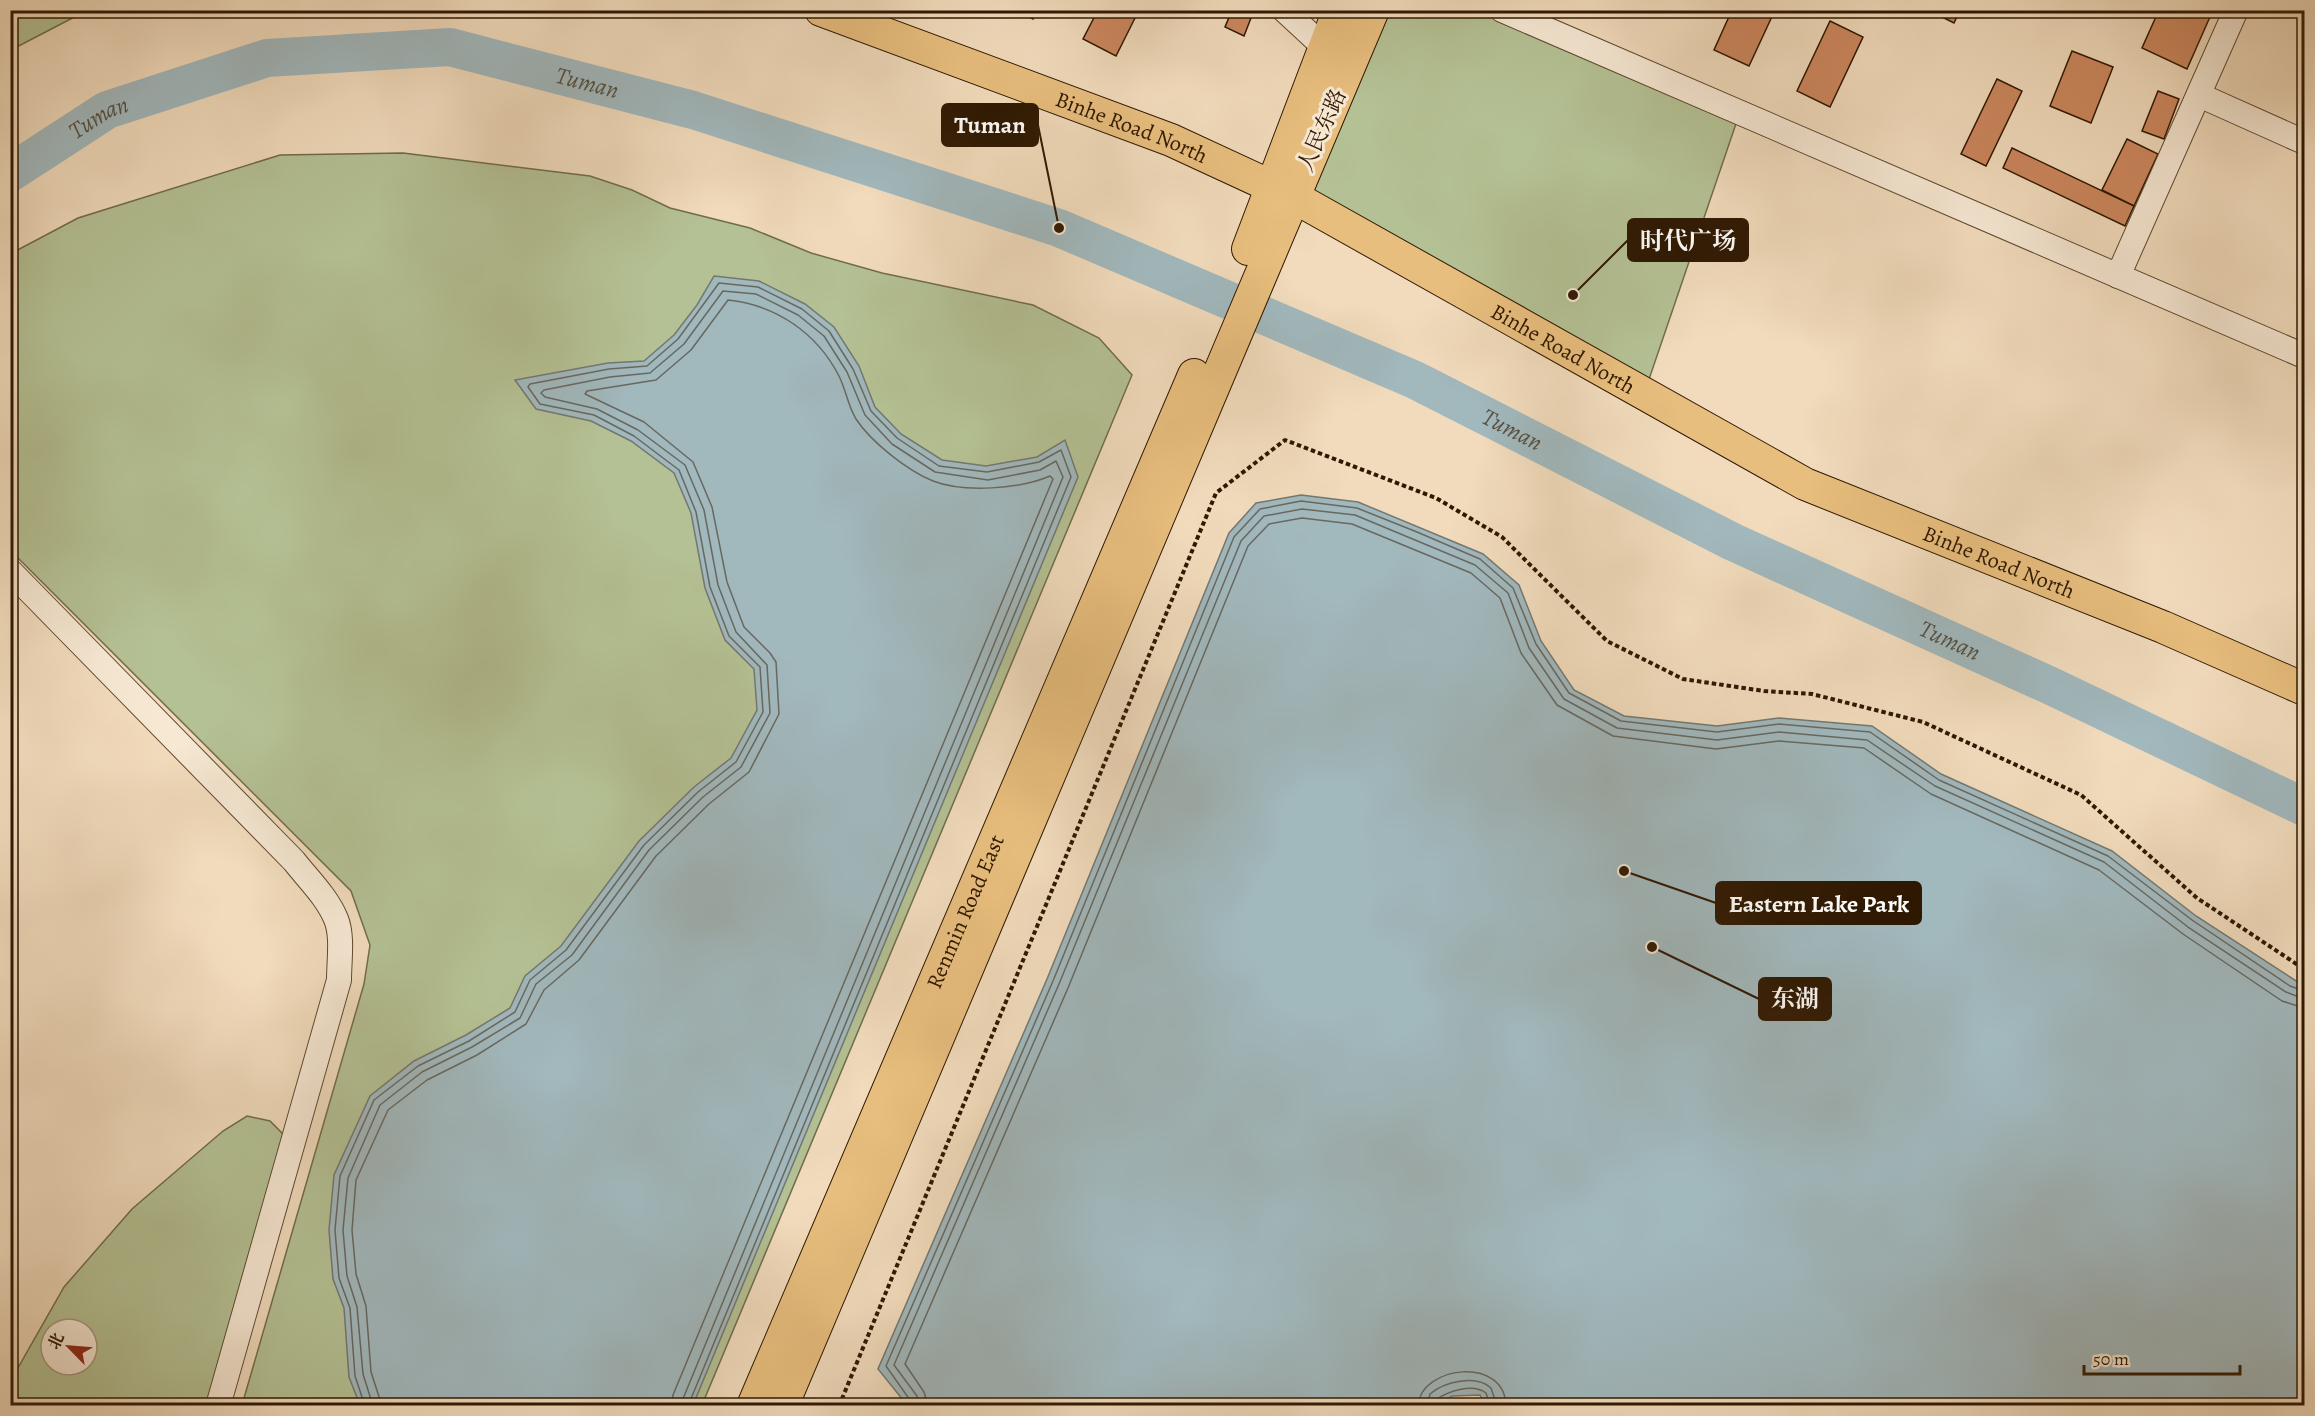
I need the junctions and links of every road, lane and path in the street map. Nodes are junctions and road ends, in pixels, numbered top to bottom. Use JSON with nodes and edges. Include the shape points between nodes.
{"nodes":[{"id":1,"x":821,"y":10,"type":"edge"},
{"id":2,"x":1284,"y":10,"type":"edge"},
{"id":3,"x":1339,"y":10,"type":"edge"},
{"id":4,"x":1373,"y":10,"type":"edge"},
{"id":5,"x":1502,"y":10,"type":"edge"},
{"id":6,"x":2236,"y":10,"type":"edge"},
{"id":7,"x":1324,"y":47,"type":"junction"},
{"id":8,"x":2199,"y":95,"type":"junction"},
{"id":9,"x":2304,"y":141,"type":"edge"},
{"id":10,"x":1282,"y":191,"type":"junction"},
{"id":11,"x":2118,"y":276,"type":"junction"},
{"id":12,"x":2304,"y":356,"type":"edge"},
{"id":13,"x":1188,"y":418,"type":"junction"},
{"id":14,"x":10,"y":571,"type":"edge"},
{"id":15,"x":2304,"y":689,"type":"edge"},
{"id":16,"x":2304,"y":969,"type":"edge"},
{"id":17,"x":218,"y":1406,"type":"edge"},
{"id":18,"x":753,"y":1406,"type":"edge"},
{"id":19,"x":782,"y":1406,"type":"edge"},
{"id":20,"x":839,"y":1406,"type":"edge"}],
"edges":[{"from":1,"to":10,"type":"main road","name":"Binhe Road North","via":[[1171,140]]},
{"from":2,"to":7,"type":"street"},
{"from":3,"to":7,"type":"main road","name":"人民东路"},
{"from":4,"to":10,"type":"main road","name":"人民东路"},
{"from":5,"to":11,"type":"street"},
{"from":6,"to":8,"type":"street"},
{"from":7,"to":10,"type":"main road","name":"人民东路"},
{"from":8,"to":9,"type":"street"},
{"from":8,"to":11,"type":"street"},
{"from":10,"to":13,"type":"main road","name":"人民东路"},
{"from":10,"to":15,"type":"main road","name":"Binhe Road North","via":[[1805,484],[2163,627]]},
{"from":11,"to":12,"type":"street"},
{"from":13,"to":18,"type":"main road","name":"Renmin Road East"},
{"from":13,"to":19,"type":"main road","name":"Renmin Road East"},
{"from":14,"to":17,"type":"street","via":[[294,861],[336,920],[339,980]]},
{"from":16,"to":20,"type":"path","via":[[2197,898],[2081,795],[1923,722],[1812,694],[1683,679],[1606,641],[1502,537],[1436,498],[1285,440],[1216,494]]}]}
